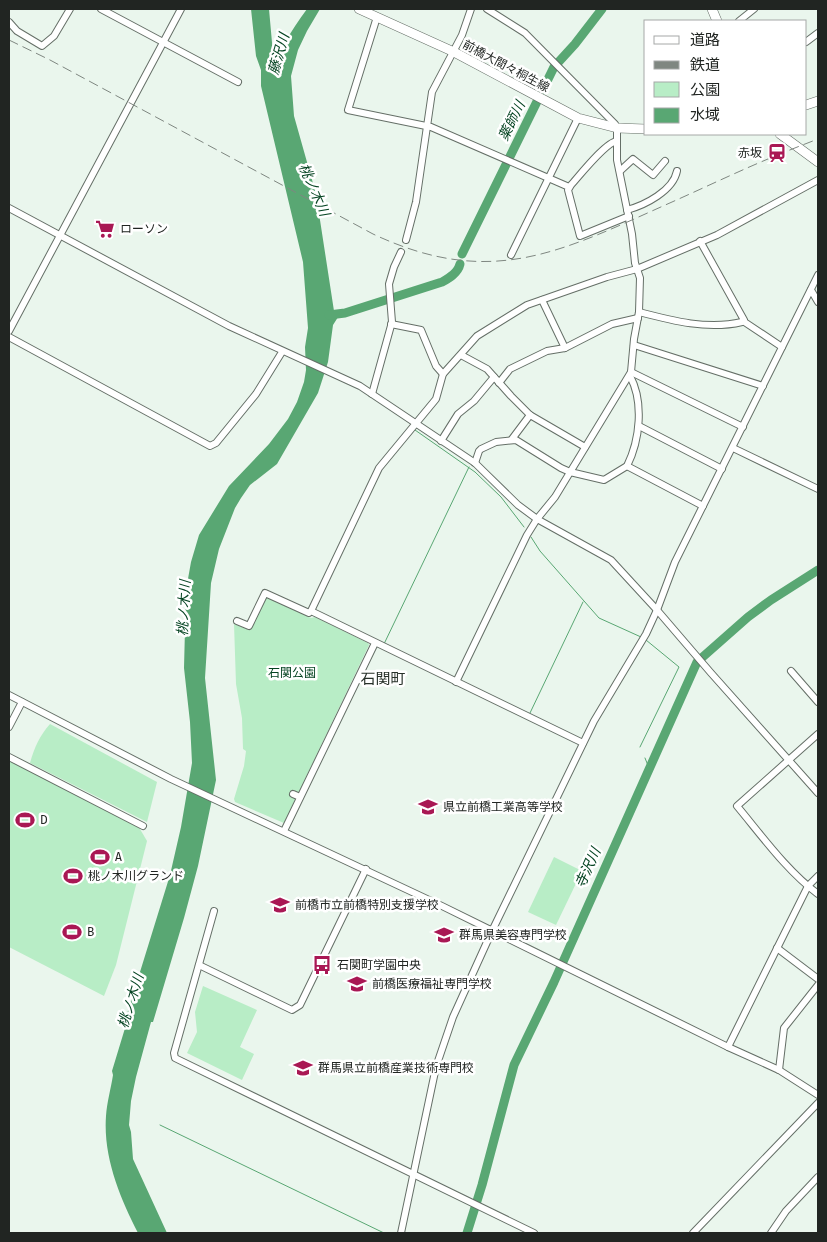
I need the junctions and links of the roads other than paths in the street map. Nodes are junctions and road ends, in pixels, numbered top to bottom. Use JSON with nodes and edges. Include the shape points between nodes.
{"nodes":[{"id":1,"x":70,"y":9,"type":"edge"},
{"id":2,"x":101,"y":9,"type":"edge"},
{"id":3,"x":181,"y":9,"type":"edge"},
{"id":4,"x":359,"y":9,"type":"edge"},
{"id":5,"x":471,"y":9,"type":"edge"},
{"id":6,"x":487,"y":9,"type":"edge"},
{"id":7,"x":754,"y":9,"type":"edge"},
{"id":8,"x":377,"y":17,"type":"junction"},
{"id":9,"x":740,"y":20,"type":"edge"},
{"id":10,"x":9,"y":22,"type":"edge"},
{"id":11,"x":818,"y":33,"type":"edge"},
{"id":12,"x":807,"y":41,"type":"edge"},
{"id":13,"x":163,"y":42,"type":"junction"},
{"id":14,"x":454,"y":52,"type":"junction"},
{"id":15,"x":238,"y":82,"type":"dead end"},
{"id":16,"x":578,"y":118,"type":"junction"},
{"id":17,"x":427,"y":126,"type":"junction"},
{"id":18,"x":617,"y":128,"type":"junction"},
{"id":19,"x":644,"y":129,"type":"edge"},
{"id":20,"x":781,"y":135,"type":"edge"},
{"id":21,"x":617,"y":141,"type":"junction"},
{"id":22,"x":664,"y":161,"type":"dead end"},
{"id":23,"x":818,"y":162,"type":"edge"},
{"id":24,"x":620,"y":171,"type":"junction"},
{"id":25,"x":677,"y":171,"type":"dead end"},
{"id":26,"x":547,"y":179,"type":"junction"},
{"id":27,"x":818,"y":180,"type":"edge"},
{"id":28,"x":568,"y":188,"type":"junction"},
{"id":29,"x":9,"y":208,"type":"edge"},
{"id":30,"x":628,"y":213,"type":"junction"},
{"id":31,"x":60,"y":236,"type":"junction"},
{"id":32,"x":406,"y":240,"type":"dead end"},
{"id":33,"x":700,"y":241,"type":"junction"},
{"id":34,"x":401,"y":252,"type":"dead end"},
{"id":35,"x":510,"y":255,"type":"dead end"},
{"id":36,"x":637,"y":269,"type":"junction"},
{"id":37,"x":818,"y":275,"type":"edge"},
{"id":38,"x":810,"y":290,"type":"junction"},
{"id":39,"x":542,"y":300,"type":"junction"},
{"id":40,"x":818,"y":302,"type":"edge"},
{"id":41,"x":639,"y":315,"type":"junction"},
{"id":42,"x":743,"y":321,"type":"junction"},
{"id":43,"x":391,"y":324,"type":"junction"},
{"id":44,"x":9,"y":331,"type":"edge"},
{"id":45,"x":9,"y":336,"type":"edge"},
{"id":46,"x":634,"y":345,"type":"junction"},
{"id":47,"x":782,"y":347,"type":"junction"},
{"id":48,"x":565,"y":348,"type":"junction"},
{"id":49,"x":285,"y":353,"type":"junction"},
{"id":50,"x":461,"y":355,"type":"junction"},
{"id":51,"x":443,"y":374,"type":"junction"},
{"id":52,"x":631,"y":374,"type":"junction"},
{"id":53,"x":497,"y":380,"type":"junction"},
{"id":54,"x":763,"y":386,"type":"junction"},
{"id":55,"x":372,"y":394,"type":"junction"},
{"id":56,"x":530,"y":415,"type":"junction"},
{"id":57,"x":415,"y":424,"type":"junction"},
{"id":58,"x":639,"y":426,"type":"junction"},
{"id":59,"x":743,"y":427,"type":"junction"},
{"id":60,"x":512,"y":439,"type":"junction"},
{"id":61,"x":441,"y":441,"type":"junction"},
{"id":62,"x":585,"y":447,"type":"junction"},
{"id":63,"x":733,"y":448,"type":"junction"},
{"id":64,"x":475,"y":463,"type":"junction"},
{"id":65,"x":627,"y":466,"type":"junction"},
{"id":66,"x":722,"y":469,"type":"junction"},
{"id":67,"x":570,"y":472,"type":"junction"},
{"id":68,"x":818,"y":489,"type":"edge"},
{"id":69,"x":703,"y":506,"type":"junction"},
{"id":70,"x":537,"y":519,"type":"junction"},
{"id":71,"x":657,"y":610,"type":"junction"},
{"id":72,"x":311,"y":611,"type":"junction"},
{"id":73,"x":237,"y":621,"type":"dead end"},
{"id":74,"x":375,"y":643,"type":"junction"},
{"id":75,"x":791,"y":671,"type":"dead end"},
{"id":76,"x":456,"y":682,"type":"junction"},
{"id":77,"x":9,"y":695,"type":"edge"},
{"id":78,"x":22,"y":702,"type":"junction"},
{"id":79,"x":818,"y":702,"type":"edge"},
{"id":80,"x":9,"y":727,"type":"edge"},
{"id":81,"x":818,"y":734,"type":"edge"},
{"id":82,"x":583,"y":743,"type":"junction"},
{"id":83,"x":9,"y":757,"type":"edge"},
{"id":84,"x":788,"y":760,"type":"junction"},
{"id":85,"x":818,"y":793,"type":"edge"},
{"id":86,"x":293,"y":794,"type":"dead end"},
{"id":87,"x":300,"y":797,"type":"junction"},
{"id":88,"x":143,"y":826,"type":"dead end"},
{"id":89,"x":284,"y":830,"type":"junction"},
{"id":90,"x":366,"y":869,"type":"junction"},
{"id":91,"x":818,"y":876,"type":"edge"},
{"id":92,"x":808,"y":886,"type":"junction"},
{"id":93,"x":818,"y":894,"type":"edge"},
{"id":94,"x":214,"y":912,"type":"dead end"},
{"id":95,"x":492,"y":931,"type":"junction"},
{"id":96,"x":777,"y":948,"type":"junction"},
{"id":97,"x":199,"y":965,"type":"junction"},
{"id":98,"x":818,"y":979,"type":"edge"},
{"id":99,"x":818,"y":985,"type":"edge"},
{"id":100,"x":728,"y":1047,"type":"junction"},
{"id":101,"x":779,"y":1070,"type":"junction"},
{"id":102,"x":818,"y":1095,"type":"edge"},
{"id":103,"x":818,"y":1102,"type":"edge"},
{"id":104,"x":413,"y":1173,"type":"junction"},
{"id":105,"x":818,"y":1176,"type":"edge"},
{"id":106,"x":401,"y":1233,"type":"edge"},
{"id":107,"x":534,"y":1233,"type":"edge"},
{"id":108,"x":693,"y":1233,"type":"edge"},
{"id":109,"x":771,"y":1233,"type":"edge"}],
"edges":[{"from":1,"to":10,"type":"street","via":[[54,36],[42,46],[17,31]]},
{"from":2,"to":13,"type":"street"},
{"from":3,"to":13,"type":"street"},
{"from":4,"to":8,"type":"main road","name":"前橋大間々桐生線"},
{"from":5,"to":14,"type":"street"},
{"from":6,"to":18,"type":"street","via":[[525,33]]},
{"from":7,"to":9,"type":"street"},
{"from":8,"to":14,"type":"main road","name":"前橋大間々桐生線"},
{"from":8,"to":17,"type":"street","via":[[348,110]]},
{"from":11,"to":12,"type":"street"},
{"from":13,"to":15,"type":"street"},
{"from":13,"to":31,"type":"street"},
{"from":14,"to":16,"type":"main road","name":"前橋大間々桐生線"},
{"from":14,"to":17,"type":"street","via":[[435,85]]},
{"from":16,"to":18,"type":"main road","name":"前橋大間々桐生線"},
{"from":16,"to":26,"type":"street"},
{"from":17,"to":26,"type":"street"},
{"from":17,"to":32,"type":"street","via":[[416,202]]},
{"from":18,"to":19,"type":"main road","name":"前橋大間々桐生線"},
{"from":18,"to":21,"type":"street"},
{"from":20,"to":23,"type":"main road"},
{"from":21,"to":24,"type":"street"},
{"from":21,"to":28,"type":"street","via":[[604,148]]},
{"from":22,"to":24,"type":"street","via":[[653,175],[633,159]]},
{"from":24,"to":30,"type":"street"},
{"from":25,"to":30,"type":"street","via":[[675,178],[646,204]]},
{"from":26,"to":28,"type":"street"},
{"from":26,"to":35,"type":"street"},
{"from":27,"to":33,"type":"street"},
{"from":28,"to":30,"type":"street","via":[[580,236]]},
{"from":29,"to":31,"type":"street"},
{"from":30,"to":36,"type":"street"},
{"from":31,"to":44,"type":"street"},
{"from":31,"to":49,"type":"street"},
{"from":33,"to":36,"type":"street"},
{"from":33,"to":42,"type":"street"},
{"from":34,"to":43,"type":"street","via":[[390,279]]},
{"from":36,"to":39,"type":"street","via":[[607,276]]},
{"from":36,"to":41,"type":"street","via":[[640,278]]},
{"from":37,"to":38,"type":"street"},
{"from":38,"to":40,"type":"street"},
{"from":38,"to":47,"type":"street"},
{"from":39,"to":48,"type":"street"},
{"from":39,"to":50,"type":"street","via":[[526,305],[477,336]]},
{"from":41,"to":42,"type":"street","via":[[728,326]]},
{"from":41,"to":46,"type":"street"},
{"from":41,"to":48,"type":"street","via":[[612,324]]},
{"from":42,"to":47,"type":"street"},
{"from":43,"to":51,"type":"street","via":[[421,330],[436,366]]},
{"from":43,"to":55,"type":"street"},
{"from":45,"to":49,"type":"street","via":[[210,446],[216,443],[256,394]]},
{"from":46,"to":52,"type":"street"},
{"from":46,"to":54,"type":"street"},
{"from":47,"to":54,"type":"street"},
{"from":48,"to":53,"type":"street","via":[[547,350],[510,369]]},
{"from":49,"to":55,"type":"street"},
{"from":50,"to":51,"type":"street"},
{"from":50,"to":53,"type":"street","via":[[487,369]]},
{"from":51,"to":57,"type":"street","via":[[436,399]]},
{"from":52,"to":58,"type":"street","via":[[638,398]]},
{"from":52,"to":59,"type":"street"},
{"from":52,"to":62,"type":"street"},
{"from":53,"to":56,"type":"street"},
{"from":53,"to":61,"type":"street","via":[[458,414]]},
{"from":54,"to":59,"type":"street"},
{"from":55,"to":57,"type":"street"},
{"from":56,"to":60,"type":"street"},
{"from":56,"to":62,"type":"street"},
{"from":57,"to":61,"type":"street"},
{"from":57,"to":72,"type":"street","via":[[379,468]]},
{"from":58,"to":65,"type":"street"},
{"from":58,"to":66,"type":"street"},
{"from":59,"to":63,"type":"street"},
{"from":60,"to":64,"type":"street","via":[[481,449]]},
{"from":60,"to":67,"type":"street"},
{"from":61,"to":64,"type":"street"},
{"from":62,"to":67,"type":"street"},
{"from":63,"to":66,"type":"street"},
{"from":63,"to":68,"type":"street"},
{"from":64,"to":70,"type":"street"},
{"from":65,"to":67,"type":"street","via":[[604,480]]},
{"from":65,"to":69,"type":"street"},
{"from":66,"to":69,"type":"street"},
{"from":67,"to":70,"type":"street"},
{"from":69,"to":71,"type":"street"},
{"from":70,"to":71,"type":"street","via":[[611,560]]},
{"from":70,"to":76,"type":"street","via":[[526,535]]},
{"from":71,"to":82,"type":"street"},
{"from":71,"to":84,"type":"street"},
{"from":72,"to":73,"type":"street","via":[[308,613],[265,593],[249,626]]},
{"from":72,"to":74,"type":"street"},
{"from":74,"to":76,"type":"street"},
{"from":74,"to":87,"type":"street"},
{"from":75,"to":79,"type":"street"},
{"from":76,"to":82,"type":"street"},
{"from":77,"to":78,"type":"street"},
{"from":78,"to":80,"type":"street"},
{"from":78,"to":89,"type":"street","via":[[176,781]]},
{"from":81,"to":84,"type":"street"},
{"from":82,"to":95,"type":"street"},
{"from":83,"to":88,"type":"street"},
{"from":84,"to":85,"type":"street"},
{"from":84,"to":92,"type":"street","via":[[737,806]]},
{"from":86,"to":87,"type":"street"},
{"from":87,"to":89,"type":"street"},
{"from":89,"to":90,"type":"street"},
{"from":90,"to":95,"type":"street"},
{"from":90,"to":97,"type":"street","via":[[295,1010]]},
{"from":91,"to":92,"type":"street"},
{"from":92,"to":93,"type":"street"},
{"from":92,"to":96,"type":"street"},
{"from":94,"to":97,"type":"street"},
{"from":95,"to":100,"type":"street"},
{"from":95,"to":104,"type":"street","via":[[444,1042]]},
{"from":96,"to":98,"type":"street"},
{"from":96,"to":100,"type":"street"},
{"from":97,"to":104,"type":"street","via":[[175,1058]]},
{"from":99,"to":101,"type":"street","via":[[784,1028]]},
{"from":100,"to":101,"type":"street"},
{"from":101,"to":102,"type":"street"},
{"from":103,"to":108,"type":"street"},
{"from":104,"to":106,"type":"street"},
{"from":104,"to":107,"type":"street"},
{"from":105,"to":109,"type":"street"}]}
